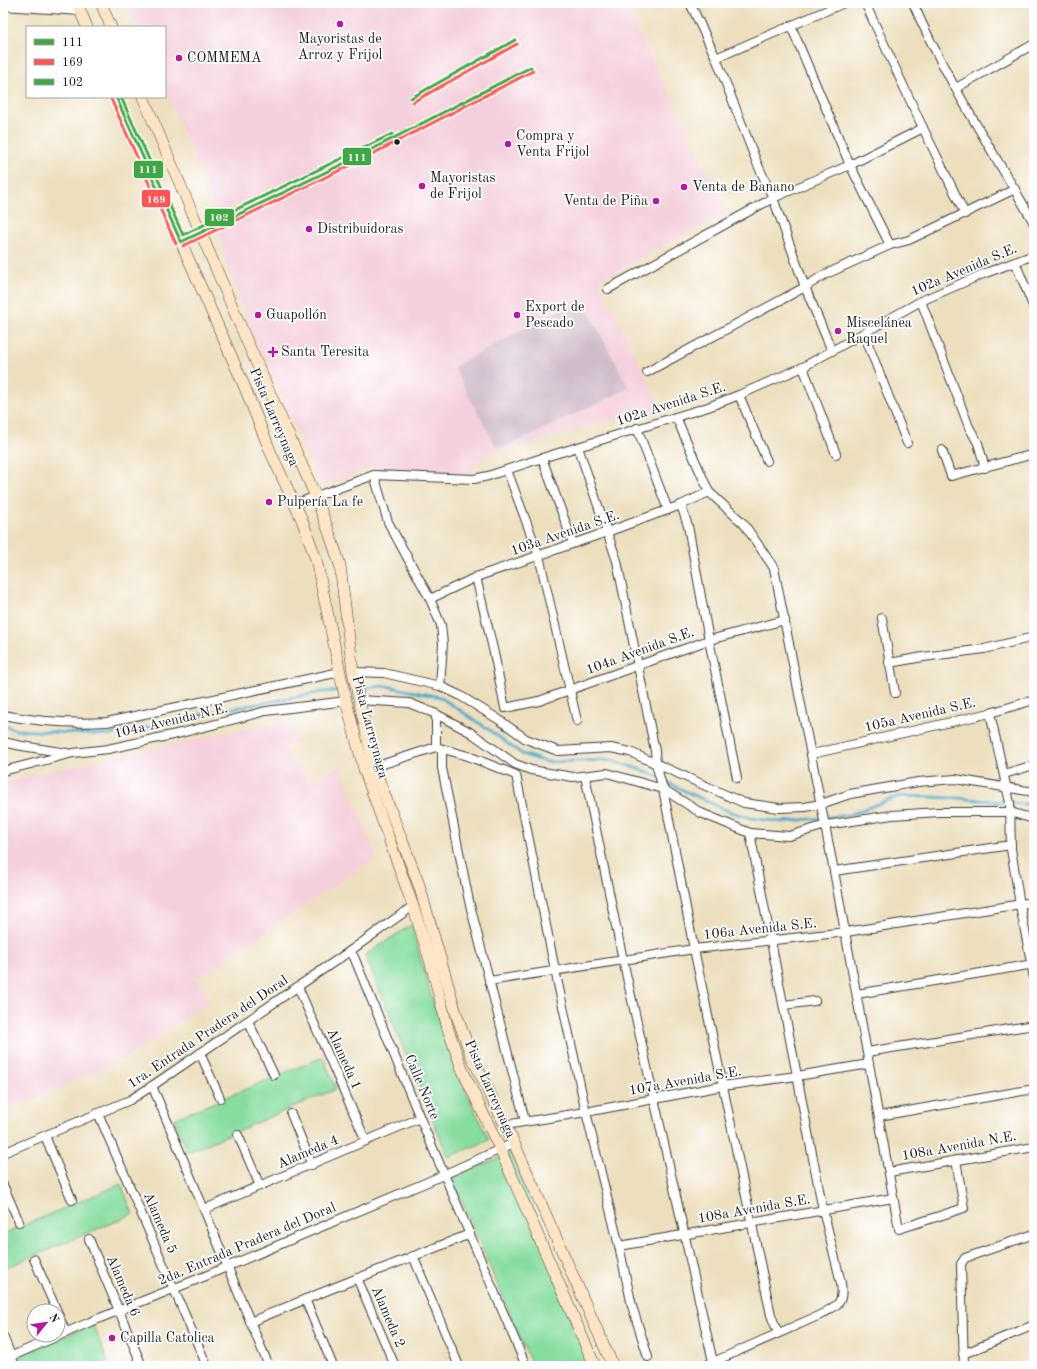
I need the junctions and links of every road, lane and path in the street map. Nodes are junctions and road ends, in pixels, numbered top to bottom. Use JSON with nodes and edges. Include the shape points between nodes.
{"nodes":[{"id":1,"x":101,"y":3,"type":"edge"},
{"id":2,"x":690,"y":3,"type":"edge"},
{"id":3,"x":844,"y":3,"type":"edge"},
{"id":4,"x":865,"y":3,"type":"edge"},
{"id":5,"x":913,"y":3,"type":"edge"},
{"id":6,"x":3,"y":6,"type":"edge"},
{"id":7,"x":79,"y":7,"type":"edge"},
{"id":8,"x":87,"y":26,"type":"edge"},
{"id":9,"x":112,"y":26,"type":"edge"},
{"id":10,"x":791,"y":26,"type":"junction"},
{"id":11,"x":1034,"y":44,"type":"edge"},
{"id":12,"x":716,"y":58,"type":"junction"},
{"id":13,"x":956,"y":88,"type":"junction"},
{"id":14,"x":116,"y":98,"type":"edge"},
{"id":15,"x":143,"y":98,"type":"edge"},
{"id":16,"x":923,"y":128,"type":"junction"},
{"id":17,"x":850,"y":165,"type":"junction"},
{"id":18,"x":1015,"y":189,"type":"junction"},
{"id":19,"x":773,"y":198,"type":"junction"},
{"id":20,"x":965,"y":214,"type":"junction"},
{"id":21,"x":1034,"y":223,"type":"edge"},
{"id":22,"x":890,"y":245,"type":"junction"},
{"id":23,"x":1034,"y":255,"type":"edge"},
{"id":24,"x":1015,"y":262,"type":"junction"},
{"id":25,"x":805,"y":287,"type":"junction"},
{"id":26,"x":608,"y":289,"type":"dead end"},
{"id":27,"x":921,"y":301,"type":"junction"},
{"id":28,"x":1034,"y":308,"type":"edge"},
{"id":29,"x":864,"y":334,"type":"junction"},
{"id":30,"x":832,"y":351,"type":"junction"},
{"id":31,"x":803,"y":367,"type":"junction"},
{"id":32,"x":647,"y":372,"type":"dead end"},
{"id":33,"x":740,"y":395,"type":"junction"},
{"id":34,"x":676,"y":417,"type":"junction"},
{"id":35,"x":637,"y":428,"type":"junction"},
{"id":36,"x":907,"y":443,"type":"dead end"},
{"id":37,"x":578,"y":447,"type":"junction"},
{"id":38,"x":942,"y":450,"type":"dead end"},
{"id":39,"x":836,"y":454,"type":"dead end"},
{"id":40,"x":1034,"y":454,"type":"edge"},
{"id":41,"x":542,"y":458,"type":"junction"},
{"id":42,"x":767,"y":461,"type":"dead end"},
{"id":43,"x":985,"y":468,"type":"junction"},
{"id":44,"x":507,"y":470,"type":"junction"},
{"id":45,"x":374,"y":475,"type":"junction"},
{"id":46,"x":709,"y":492,"type":"junction"},
{"id":47,"x":316,"y":497,"type":"junction"},
{"id":48,"x":295,"y":504,"type":"junction"},
{"id":49,"x":681,"y":505,"type":"junction"},
{"id":50,"x":668,"y":510,"type":"junction"},
{"id":51,"x":608,"y":532,"type":"junction"},
{"id":52,"x":574,"y":543,"type":"junction"},
{"id":53,"x":539,"y":556,"type":"junction"},
{"id":54,"x":476,"y":577,"type":"junction"},
{"id":55,"x":430,"y":599,"type":"junction"},
{"id":56,"x":882,"y":618,"type":"dead end"},
{"id":57,"x":785,"y":620,"type":"junction"},
{"id":58,"x":1034,"y":637,"type":"edge"},
{"id":59,"x":709,"y":640,"type":"junction"},
{"id":60,"x":889,"y":664,"type":"junction"},
{"id":61,"x":638,"y":666,"type":"junction"},
{"id":62,"x":340,"y":674,"type":"junction"},
{"id":63,"x":354,"y":674,"type":"junction"},
{"id":64,"x":440,"y":686,"type":"junction"},
{"id":65,"x":570,"y":690,"type":"junction"},
{"id":66,"x":894,"y":693,"type":"dead end"},
{"id":67,"x":359,"y":698,"type":"junction"},
{"id":68,"x":346,"y":700,"type":"junction"},
{"id":69,"x":1034,"y":700,"type":"edge"},
{"id":70,"x":990,"y":712,"type":"junction"},
{"id":71,"x":436,"y":714,"type":"junction"},
{"id":72,"x":3,"y":715,"type":"edge"},
{"id":73,"x":577,"y":721,"type":"dead end"},
{"id":74,"x":3,"y":742,"type":"edge"},
{"id":75,"x":440,"y":748,"type":"junction"},
{"id":76,"x":72,"y":753,"type":"junction"},
{"id":77,"x":812,"y":754,"type":"junction"},
{"id":78,"x":656,"y":764,"type":"junction"},
{"id":79,"x":1034,"y":765,"type":"edge"},
{"id":80,"x":374,"y":767,"type":"junction"},
{"id":81,"x":531,"y":770,"type":"junction"},
{"id":82,"x":3,"y":771,"type":"edge"},
{"id":83,"x":516,"y":774,"type":"junction"},
{"id":84,"x":1004,"y":774,"type":"junction"},
{"id":85,"x":585,"y":776,"type":"junction"},
{"id":86,"x":737,"y":778,"type":"dead end"},
{"id":87,"x":1006,"y":787,"type":"junction"},
{"id":88,"x":663,"y":789,"type":"junction"},
{"id":89,"x":1034,"y":792,"type":"edge"},
{"id":90,"x":822,"y":806,"type":"junction"},
{"id":91,"x":1010,"y":812,"type":"junction"},
{"id":92,"x":1034,"y":819,"type":"edge"},
{"id":93,"x":825,"y":823,"type":"junction"},
{"id":94,"x":750,"y":833,"type":"junction"},
{"id":95,"x":1011,"y":845,"type":"junction"},
{"id":96,"x":834,"y":871,"type":"junction"},
{"id":97,"x":1034,"y":902,"type":"edge"},
{"id":98,"x":1020,"y":905,"type":"junction"},
{"id":99,"x":413,"y":906,"type":"junction"},
{"id":100,"x":846,"y":932,"type":"junction"},
{"id":101,"x":772,"y":941,"type":"junction"},
{"id":102,"x":694,"y":949,"type":"junction"},
{"id":103,"x":350,"y":951,"type":"junction"},
{"id":104,"x":623,"y":960,"type":"junction"},
{"id":105,"x":1033,"y":964,"type":"edge"},
{"id":106,"x":555,"y":970,"type":"junction"},
{"id":107,"x":1034,"y":978,"type":"edge"},
{"id":108,"x":489,"y":981,"type":"junction"},
{"id":109,"x":298,"y":987,"type":"junction"},
{"id":110,"x":857,"y":994,"type":"junction"},
{"id":111,"x":815,"y":1001,"type":"dead end"},
{"id":112,"x":784,"y":1005,"type":"junction"},
{"id":113,"x":248,"y":1021,"type":"junction"},
{"id":114,"x":1034,"y":1025,"type":"edge"},
{"id":115,"x":867,"y":1052,"type":"junction"},
{"id":116,"x":200,"y":1053,"type":"junction"},
{"id":117,"x":869,"y":1064,"type":"junction"},
{"id":118,"x":274,"y":1075,"type":"dead end"},
{"id":119,"x":797,"y":1076,"type":"junction"},
{"id":120,"x":152,"y":1086,"type":"junction"},
{"id":121,"x":722,"y":1086,"type":"junction"},
{"id":122,"x":1034,"y":1089,"type":"edge"},
{"id":123,"x":220,"y":1098,"type":"dead end"},
{"id":124,"x":654,"y":1099,"type":"junction"},
{"id":125,"x":586,"y":1112,"type":"junction"},
{"id":126,"x":98,"y":1113,"type":"junction"},
{"id":127,"x":291,"y":1114,"type":"dead end"},
{"id":128,"x":879,"y":1116,"type":"junction"},
{"id":129,"x":420,"y":1118,"type":"junction"},
{"id":130,"x":525,"y":1121,"type":"junction"},
{"id":131,"x":505,"y":1125,"type":"junction"},
{"id":132,"x":238,"y":1135,"type":"dead end"},
{"id":133,"x":45,"y":1136,"type":"junction"},
{"id":134,"x":366,"y":1141,"type":"junction"},
{"id":135,"x":514,"y":1143,"type":"junction"},
{"id":136,"x":1034,"y":1147,"type":"edge"},
{"id":137,"x":500,"y":1149,"type":"junction"},
{"id":138,"x":3,"y":1153,"type":"edge"},
{"id":139,"x":956,"y":1160,"type":"junction"},
{"id":140,"x":312,"y":1165,"type":"junction"},
{"id":141,"x":889,"y":1172,"type":"junction"},
{"id":142,"x":444,"y":1175,"type":"junction"},
{"id":143,"x":3,"y":1185,"type":"edge"},
{"id":144,"x":260,"y":1186,"type":"junction"},
{"id":145,"x":893,"y":1198,"type":"junction"},
{"id":146,"x":72,"y":1200,"type":"dead end"},
{"id":147,"x":205,"y":1209,"type":"junction"},
{"id":148,"x":823,"y":1210,"type":"junction"},
{"id":149,"x":19,"y":1222,"type":"dead end"},
{"id":150,"x":751,"y":1222,"type":"junction"},
{"id":151,"x":470,"y":1234,"type":"junction"},
{"id":152,"x":684,"y":1234,"type":"junction"},
{"id":153,"x":1034,"y":1234,"type":"edge"},
{"id":154,"x":88,"y":1239,"type":"dead end"},
{"id":155,"x":619,"y":1246,"type":"junction"},
{"id":156,"x":413,"y":1256,"type":"junction"},
{"id":157,"x":34,"y":1259,"type":"dead end"},
{"id":158,"x":228,"y":1266,"type":"junction"},
{"id":159,"x":357,"y":1278,"type":"junction"},
{"id":160,"x":174,"y":1289,"type":"junction"},
{"id":161,"x":305,"y":1299,"type":"junction"},
{"id":162,"x":53,"y":1303,"type":"edge"},
{"id":163,"x":118,"y":1311,"type":"junction"},
{"id":164,"x":250,"y":1322,"type":"junction"},
{"id":165,"x":1034,"y":1325,"type":"edge"},
{"id":166,"x":66,"y":1333,"type":"edge"},
{"id":167,"x":778,"y":1333,"type":"junction"},
{"id":168,"x":3,"y":1336,"type":"edge"},
{"id":169,"x":43,"y":1343,"type":"edge"},
{"id":170,"x":963,"y":1354,"type":"junction"},
{"id":171,"x":11,"y":1357,"type":"junction"},
{"id":172,"x":648,"y":1357,"type":"dead end"},
{"id":173,"x":3,"y":1360,"type":"edge"},
{"id":174,"x":713,"y":1362,"type":"junction"},
{"id":175,"x":15,"y":1366,"type":"edge"},
{"id":176,"x":142,"y":1366,"type":"edge"},
{"id":177,"x":207,"y":1366,"type":"edge"},
{"id":178,"x":269,"y":1366,"type":"edge"},
{"id":179,"x":333,"y":1366,"type":"edge"},
{"id":180,"x":395,"y":1366,"type":"edge"},
{"id":181,"x":459,"y":1366,"type":"edge"},
{"id":182,"x":526,"y":1366,"type":"edge"},
{"id":183,"x":595,"y":1366,"type":"edge"},
{"id":184,"x":613,"y":1366,"type":"edge"},
{"id":185,"x":704,"y":1366,"type":"edge"},
{"id":186,"x":964,"y":1366,"type":"edge"}],
"edges":[{"from":1,"to":9,"type":"main road"},
{"from":2,"to":12,"type":"street"},
{"from":3,"to":10,"type":"street"},
{"from":4,"to":16,"type":"street"},
{"from":5,"to":13,"type":"street","via":[[923,28]]},
{"from":6,"to":7,"type":"street"},
{"from":7,"to":8,"type":"main road"},
{"from":10,"to":12,"type":"street"},
{"from":10,"to":17,"type":"street"},
{"from":11,"to":13,"type":"street"},
{"from":12,"to":19,"type":"street"},
{"from":13,"to":18,"type":"street"},
{"from":14,"to":48,"type":"main road","name":"Pista Larreynaga"},
{"from":15,"to":47,"type":"main road","name":"Pista Larreynaga"},
{"from":16,"to":17,"type":"street"},
{"from":16,"to":20,"type":"street"},
{"from":17,"to":19,"type":"street"},
{"from":17,"to":22,"type":"street"},
{"from":18,"to":20,"type":"street"},
{"from":18,"to":21,"type":"street"},
{"from":19,"to":25,"type":"street"},
{"from":19,"to":26,"type":"street"},
{"from":20,"to":22,"type":"street","via":[[909,240]]},
{"from":22,"to":25,"type":"street","via":[[824,275]]},
{"from":23,"to":24,"type":"street","name":"102a Avenida S.E."},
{"from":24,"to":27,"type":"street","name":"102a Avenida S.E."},
{"from":24,"to":28,"type":"street"},
{"from":25,"to":30,"type":"street"},
{"from":25,"to":32,"type":"street"},
{"from":27,"to":29,"type":"street","name":"102a Avenida S.E."},
{"from":27,"to":43,"type":"street","via":[[969,427],[978,444]]},
{"from":29,"to":30,"type":"street","name":"102a Avenida S.E."},
{"from":29,"to":36,"type":"street"},
{"from":30,"to":31,"type":"street","name":"102a Avenida S.E."},
{"from":31,"to":33,"type":"street","name":"102a Avenida S.E."},
{"from":31,"to":39,"type":"street"},
{"from":33,"to":34,"type":"street","name":"102a Avenida S.E."},
{"from":33,"to":42,"type":"street"},
{"from":34,"to":35,"type":"street","name":"102a Avenida S.E."},
{"from":34,"to":46,"type":"street"},
{"from":35,"to":37,"type":"street","name":"102a Avenida S.E."},
{"from":35,"to":50,"type":"street"},
{"from":37,"to":41,"type":"street","name":"102a Avenida S.E."},
{"from":37,"to":51,"type":"street"},
{"from":38,"to":43,"type":"street","via":[[951,476]]},
{"from":40,"to":43,"type":"street"},
{"from":41,"to":44,"type":"street","name":"102a Avenida S.E."},
{"from":41,"to":52,"type":"street"},
{"from":44,"to":45,"type":"street","name":"102a Avenida S.E.","via":[[474,479]]},
{"from":44,"to":53,"type":"street"},
{"from":45,"to":47,"type":"street","name":"102a Avenida S.E."},
{"from":45,"to":55,"type":"street","via":[[388,522]]},
{"from":46,"to":49,"type":"street","name":"103a Avenida S.E."},
{"from":46,"to":57,"type":"street","via":[[744,524],[774,568]]},
{"from":47,"to":48,"type":"street","name":"102a Avenida S.E."},
{"from":47,"to":63,"type":"main road","name":"Pista Larreynaga","via":[[340,565]]},
{"from":48,"to":62,"type":"main road","name":"Pista Larreynaga","via":[[316,559]]},
{"from":49,"to":50,"type":"street","name":"103a Avenida S.E."},
{"from":49,"to":59,"type":"street","via":[[688,526]]},
{"from":50,"to":51,"type":"street","name":"103a Avenida S.E."},
{"from":51,"to":52,"type":"street","name":"103a Avenida S.E."},
{"from":51,"to":61,"type":"street","via":[[617,561]]},
{"from":52,"to":53,"type":"street","name":"103a Avenida S.E."},
{"from":53,"to":54,"type":"street","name":"103a Avenida S.E."},
{"from":53,"to":65,"type":"street"},
{"from":54,"to":55,"type":"street","name":"103a Avenida S.E."},
{"from":54,"to":65,"type":"street","name":"104a Avenida S.E.","via":[[506,708],[539,701]]},
{"from":55,"to":64,"type":"street","via":[[441,625],[443,644]]},
{"from":56,"to":60,"type":"street"},
{"from":57,"to":59,"type":"street","name":"104a Avenida S.E."},
{"from":57,"to":77,"type":"street"},
{"from":58,"to":60,"type":"street","via":[[984,649]]},
{"from":59,"to":61,"type":"street","name":"104a Avenida S.E."},
{"from":59,"to":86,"type":"street"},
{"from":60,"to":66,"type":"street"},
{"from":61,"to":65,"type":"street","name":"104a Avenida S.E."},
{"from":61,"to":78,"type":"street","via":[[656,751]]},
{"from":62,"to":68,"type":"main road","name":"Pista Larreynaga"},
{"from":62,"to":72,"type":"street","via":[[107,722],[44,722]]},
{"from":63,"to":64,"type":"street","via":[[384,673]]},
{"from":63,"to":67,"type":"main road","name":"Pista Larreynaga"},
{"from":64,"to":78,"type":"street","via":[[498,719],[526,740],[558,751],[611,748],[630,752]]},
{"from":65,"to":73,"type":"street"},
{"from":67,"to":71,"type":"street","via":[[408,703]]},
{"from":67,"to":80,"type":"main road","name":"Pista Larreynaga"},
{"from":68,"to":76,"type":"street","name":"104a Avenida N.E.","via":[[266,711],[159,738],[108,749]]},
{"from":68,"to":99,"type":"main road","name":"Pista Larreynaga","via":[[364,769]]},
{"from":69,"to":70,"type":"street","name":"105a Avenida S.E."},
{"from":70,"to":77,"type":"street","name":"105a Avenida S.E."},
{"from":70,"to":84,"type":"street"},
{"from":71,"to":75,"type":"street"},
{"from":71,"to":81,"type":"street","via":[[470,732],[515,764]]},
{"from":74,"to":76,"type":"street"},
{"from":75,"to":80,"type":"street"},
{"from":75,"to":83,"type":"street"},
{"from":75,"to":108,"type":"street","via":[[469,901]]},
{"from":76,"to":82,"type":"street","name":"104a Avenida N.E."},
{"from":77,"to":90,"type":"street"},
{"from":78,"to":88,"type":"street"},
{"from":78,"to":90,"type":"street","via":[[744,803],[779,808]]},
{"from":79,"to":84,"type":"street"},
{"from":80,"to":131,"type":"main road","name":"Pista Larreynaga","via":[[419,885],[471,1056]]},
{"from":81,"to":83,"type":"street"},
{"from":81,"to":85,"type":"street","via":[[573,777]]},
{"from":83,"to":106,"type":"street"},
{"from":84,"to":87,"type":"street"},
{"from":85,"to":88,"type":"street","via":[[607,773]]},
{"from":85,"to":104,"type":"street"},
{"from":87,"to":89,"type":"street"},
{"from":87,"to":90,"type":"street","via":[[955,779],[918,782],[850,794]]},
{"from":87,"to":91,"type":"street"},
{"from":88,"to":94,"type":"street","via":[[701,813]]},
{"from":88,"to":102,"type":"street"},
{"from":90,"to":93,"type":"street"},
{"from":91,"to":92,"type":"street"},
{"from":91,"to":93,"type":"street","via":[[939,812]]},
{"from":91,"to":95,"type":"street"},
{"from":93,"to":94,"type":"street","via":[[789,836]]},
{"from":93,"to":96,"type":"street"},
{"from":94,"to":101,"type":"street"},
{"from":95,"to":96,"type":"street"},
{"from":95,"to":98,"type":"street"},
{"from":96,"to":100,"type":"street"},
{"from":97,"to":98,"type":"street","name":"106a Avenida S.E."},
{"from":98,"to":100,"type":"street","name":"106a Avenida S.E."},
{"from":98,"to":105,"type":"street"},
{"from":99,"to":103,"type":"street","name":"1ra. Entrada Pradera del Doral"},
{"from":99,"to":137,"type":"main road","name":"Pista Larreynaga","via":[[462,1069]]},
{"from":100,"to":101,"type":"street","name":"106a Avenida S.E."},
{"from":100,"to":110,"type":"street"},
{"from":101,"to":102,"type":"street","name":"106a Avenida S.E."},
{"from":101,"to":112,"type":"street"},
{"from":102,"to":104,"type":"street","name":"106a Avenida S.E."},
{"from":102,"to":121,"type":"street"},
{"from":103,"to":109,"type":"street","name":"1ra. Entrada Pradera del Doral"},
{"from":103,"to":129,"type":"street","name":"Calle Norte"},
{"from":104,"to":106,"type":"street","name":"106a Avenida S.E."},
{"from":104,"to":124,"type":"street"},
{"from":105,"to":107,"type":"street"},
{"from":105,"to":110,"type":"street"},
{"from":106,"to":108,"type":"street","name":"106a Avenida S.E."},
{"from":106,"to":125,"type":"street"},
{"from":108,"to":130,"type":"street"},
{"from":109,"to":113,"type":"street","name":"1ra. Entrada Pradera del Doral"},
{"from":109,"to":134,"type":"street","name":"Alameda 1"},
{"from":110,"to":115,"type":"street"},
{"from":111,"to":112,"type":"street"},
{"from":112,"to":119,"type":"street"},
{"from":113,"to":116,"type":"street","name":"1ra. Entrada Pradera del Doral"},
{"from":113,"to":118,"type":"street"},
{"from":114,"to":115,"type":"street"},
{"from":115,"to":117,"type":"street"},
{"from":116,"to":120,"type":"street","name":"1ra. Entrada Pradera del Doral"},
{"from":116,"to":123,"type":"street"},
{"from":117,"to":119,"type":"street","name":"107a Avenida S.E."},
{"from":117,"to":128,"type":"street"},
{"from":119,"to":121,"type":"street","name":"107a Avenida S.E."},
{"from":119,"to":148,"type":"street"},
{"from":120,"to":126,"type":"street","name":"1ra. Entrada Pradera del Doral","via":[[130,1100]]},
{"from":120,"to":147,"type":"street"},
{"from":121,"to":124,"type":"street","name":"107a Avenida S.E."},
{"from":121,"to":150,"type":"street"},
{"from":122,"to":128,"type":"street"},
{"from":124,"to":125,"type":"street","name":"107a Avenida S.E."},
{"from":124,"to":152,"type":"street"},
{"from":125,"to":130,"type":"street","name":"107a Avenida S.E."},
{"from":125,"to":155,"type":"street"},
{"from":126,"to":133,"type":"street","name":"1ra. Entrada Pradera del Doral"},
{"from":126,"to":160,"type":"street","name":"Alameda 5"},
{"from":127,"to":140,"type":"street"},
{"from":128,"to":141,"type":"street"},
{"from":129,"to":134,"type":"street","name":"Alameda 4"},
{"from":129,"to":142,"type":"street","name":"Calle Norte"},
{"from":130,"to":131,"type":"street","name":"107a Avenida S.E."},
{"from":131,"to":135,"type":"main road","name":"Pista Larreynaga"},
{"from":132,"to":144,"type":"street"},
{"from":133,"to":138,"type":"street","name":"1ra. Entrada Pradera del Doral"},
{"from":133,"to":146,"type":"street"},
{"from":134,"to":140,"type":"street","name":"Alameda 4"},
{"from":135,"to":137,"type":"street","name":"2da. Entrada Pradera del Doral"},
{"from":135,"to":184,"type":"main road","name":"Pista Larreynaga"},
{"from":136,"to":139,"type":"street","name":"108a Avenida N.E."},
{"from":137,"to":142,"type":"street","name":"2da. Entrada Pradera del Doral"},
{"from":137,"to":183,"type":"main road","name":"Pista Larreynaga"},
{"from":139,"to":141,"type":"street","name":"108a Avenida N.E."},
{"from":139,"to":145,"type":"street","via":[[964,1208],[899,1229]]},
{"from":140,"to":144,"type":"street","name":"Alameda 4"},
{"from":141,"to":145,"type":"street"},
{"from":142,"to":151,"type":"street","name":"Calle Norte"},
{"from":142,"to":158,"type":"street","name":"2da. Entrada Pradera del Doral"},
{"from":143,"to":149,"type":"street"},
{"from":144,"to":147,"type":"street","name":"Alameda 4"},
{"from":145,"to":148,"type":"street","name":"108a Avenida S.E."},
{"from":147,"to":158,"type":"street"},
{"from":148,"to":150,"type":"street","name":"108a Avenida S.E."},
{"from":148,"to":167,"type":"street","via":[[842,1296],[838,1305]]},
{"from":150,"to":152,"type":"street","name":"108a Avenida S.E."},
{"from":150,"to":167,"type":"street","via":[[771,1315]]},
{"from":151,"to":156,"type":"street"},
{"from":151,"to":182,"type":"street","name":"Calle Norte"},
{"from":152,"to":155,"type":"street","name":"108a Avenida S.E."},
{"from":152,"to":174,"type":"street"},
{"from":153,"to":170,"type":"street","via":[[965,1258],[961,1264]]},
{"from":154,"to":163,"type":"street","name":"Alameda 6"},
{"from":155,"to":172,"type":"street","via":[[632,1306]]},
{"from":156,"to":159,"type":"street"},
{"from":156,"to":181,"type":"street"},
{"from":157,"to":162,"type":"street"},
{"from":158,"to":160,"type":"street","name":"2da. Entrada Pradera del Doral"},
{"from":158,"to":164,"type":"street"},
{"from":159,"to":161,"type":"street"},
{"from":159,"to":180,"type":"street","name":"Alameda 2"},
{"from":160,"to":163,"type":"street","name":"2da. Entrada Pradera del Doral"},
{"from":160,"to":177,"type":"street","name":"Alameda 5"},
{"from":161,"to":164,"type":"street"},
{"from":161,"to":179,"type":"street"},
{"from":163,"to":166,"type":"street","name":"2da. Entrada Pradera del Doral"},
{"from":163,"to":176,"type":"street","name":"Alameda 6"},
{"from":164,"to":178,"type":"street"},
{"from":165,"to":170,"type":"street"},
{"from":167,"to":174,"type":"street"},
{"from":168,"to":171,"type":"street"},
{"from":169,"to":171,"type":"street","name":"2da. Entrada Pradera del Doral"},
{"from":170,"to":186,"type":"street"},
{"from":171,"to":173,"type":"street","name":"2da. Entrada Pradera del Doral"},
{"from":171,"to":175,"type":"street"},
{"from":174,"to":185,"type":"street"}]}
